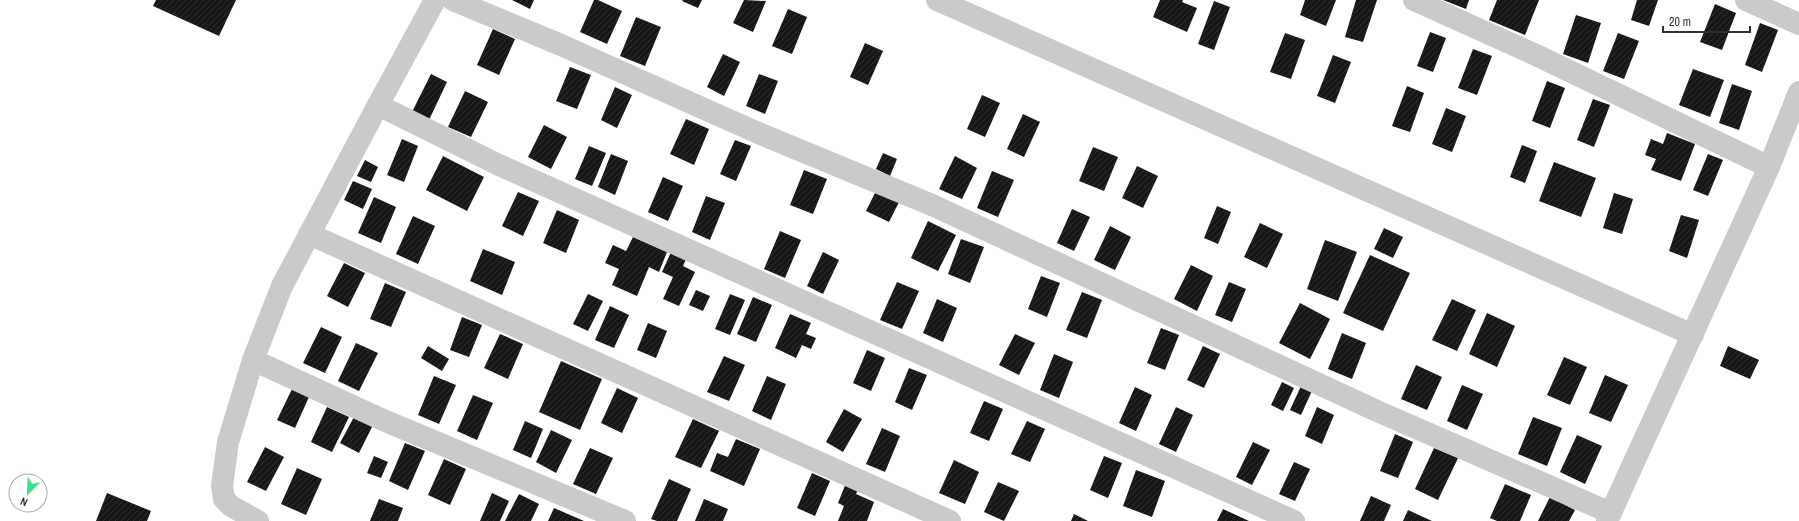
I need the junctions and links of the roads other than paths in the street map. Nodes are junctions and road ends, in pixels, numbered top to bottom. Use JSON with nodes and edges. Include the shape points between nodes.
{"nodes":[{"id":1,"x":435,"y":0,"type":"edge"},
{"id":2,"x":453,"y":0,"type":"edge"},
{"id":3,"x":937,"y":0,"type":"edge"},
{"id":4,"x":1414,"y":0,"type":"edge"},
{"id":5,"x":1746,"y":0,"type":"edge"},
{"id":6,"x":1799,"y":24,"type":"edge"},
{"id":7,"x":1799,"y":92,"type":"edge"},
{"id":8,"x":378,"y":105,"type":"junction"},
{"id":9,"x":1769,"y":167,"type":"junction"},
{"id":10,"x":310,"y":234,"type":"junction"},
{"id":11,"x":1693,"y":335,"type":"junction"},
{"id":12,"x":253,"y":360,"type":"junction"},
{"id":13,"x":1609,"y":517,"type":"edge"},
{"id":14,"x":258,"y":521,"type":"edge"},
{"id":15,"x":625,"y":521,"type":"edge"},
{"id":16,"x":950,"y":521,"type":"edge"},
{"id":17,"x":1294,"y":521,"type":"edge"}],
"edges":[{"from":1,"to":8,"type":"street"},
{"from":2,"to":13,"type":"street","via":[[756,132],[932,205]]},
{"from":3,"to":11,"type":"street"},
{"from":4,"to":9,"type":"street","via":[[1536,55]]},
{"from":5,"to":6,"type":"street"},
{"from":7,"to":9,"type":"street"},
{"from":8,"to":10,"type":"street"},
{"from":8,"to":17,"type":"street","via":[[506,168]]},
{"from":9,"to":11,"type":"street"},
{"from":10,"to":12,"type":"street","via":[[282,286]]},
{"from":10,"to":16,"type":"street"},
{"from":11,"to":13,"type":"street"},
{"from":12,"to":14,"type":"street","via":[[228,442],[222,486],[224,499],[231,506]]},
{"from":12,"to":15,"type":"street","via":[[384,420]]}]}
